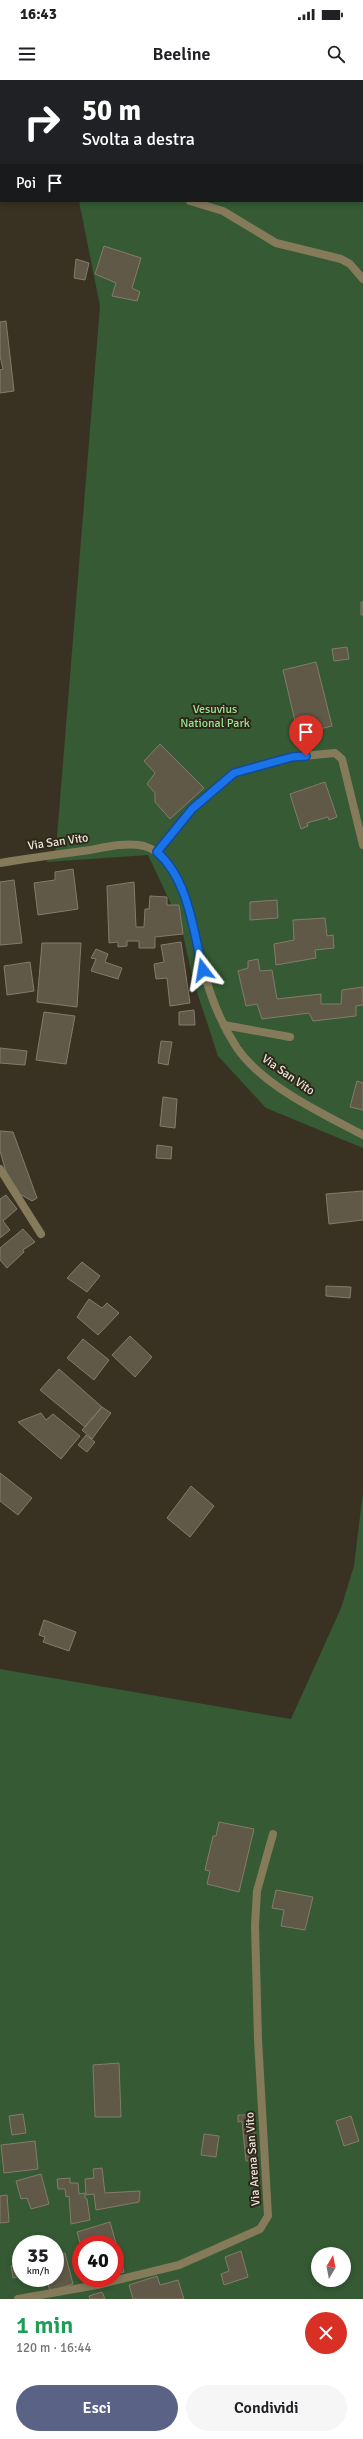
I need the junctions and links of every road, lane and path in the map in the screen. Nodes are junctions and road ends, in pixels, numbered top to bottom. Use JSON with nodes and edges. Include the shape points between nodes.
{"nodes":[{"id":1,"x":194,"y":202,"type":"edge"},
{"id":2,"x":363,"y":279,"type":"edge"},
{"id":3,"x":363,"y":845,"type":"edge"},
{"id":4,"x":157,"y":852,"type":"junction"},
{"id":5,"x":0,"y":862,"type":"edge"},
{"id":6,"x":224,"y":1025,"type":"junction"},
{"id":7,"x":290,"y":1036,"type":"dead end"},
{"id":8,"x":363,"y":1136,"type":"edge"},
{"id":9,"x":0,"y":1169,"type":"edge"},
{"id":10,"x":41,"y":1234,"type":"dead end"},
{"id":11,"x":274,"y":1834,"type":"dead end"},
{"id":12,"x":18,"y":2299,"type":"edge"}],
"edges":[{"from":1,"to":2,"type":"street","via":[[223,210],[276,243],[341,259],[350,264]]},
{"from":3,"to":4,"type":"street","via":[[342,759],[335,753],[292,757],[234,773],[192,809]]},
{"from":4,"to":5,"type":"street","name":"Via San Vito","via":[[142,846],[115,846]]},
{"from":4,"to":6,"type":"street","name":"Via San Vito","via":[[167,861],[187,904],[203,970]]},
{"from":6,"to":7,"type":"street"},
{"from":6,"to":8,"type":"street","name":"Via San Vito","via":[[238,1049],[256,1069],[288,1093]]},
{"from":9,"to":10,"type":"street"},
{"from":11,"to":12,"type":"street","name":"Via Arena San Vito","via":[[257,1891],[255,1925],[258,2039],[268,2216],[260,2229],[179,2265],[97,2285]]}]}
